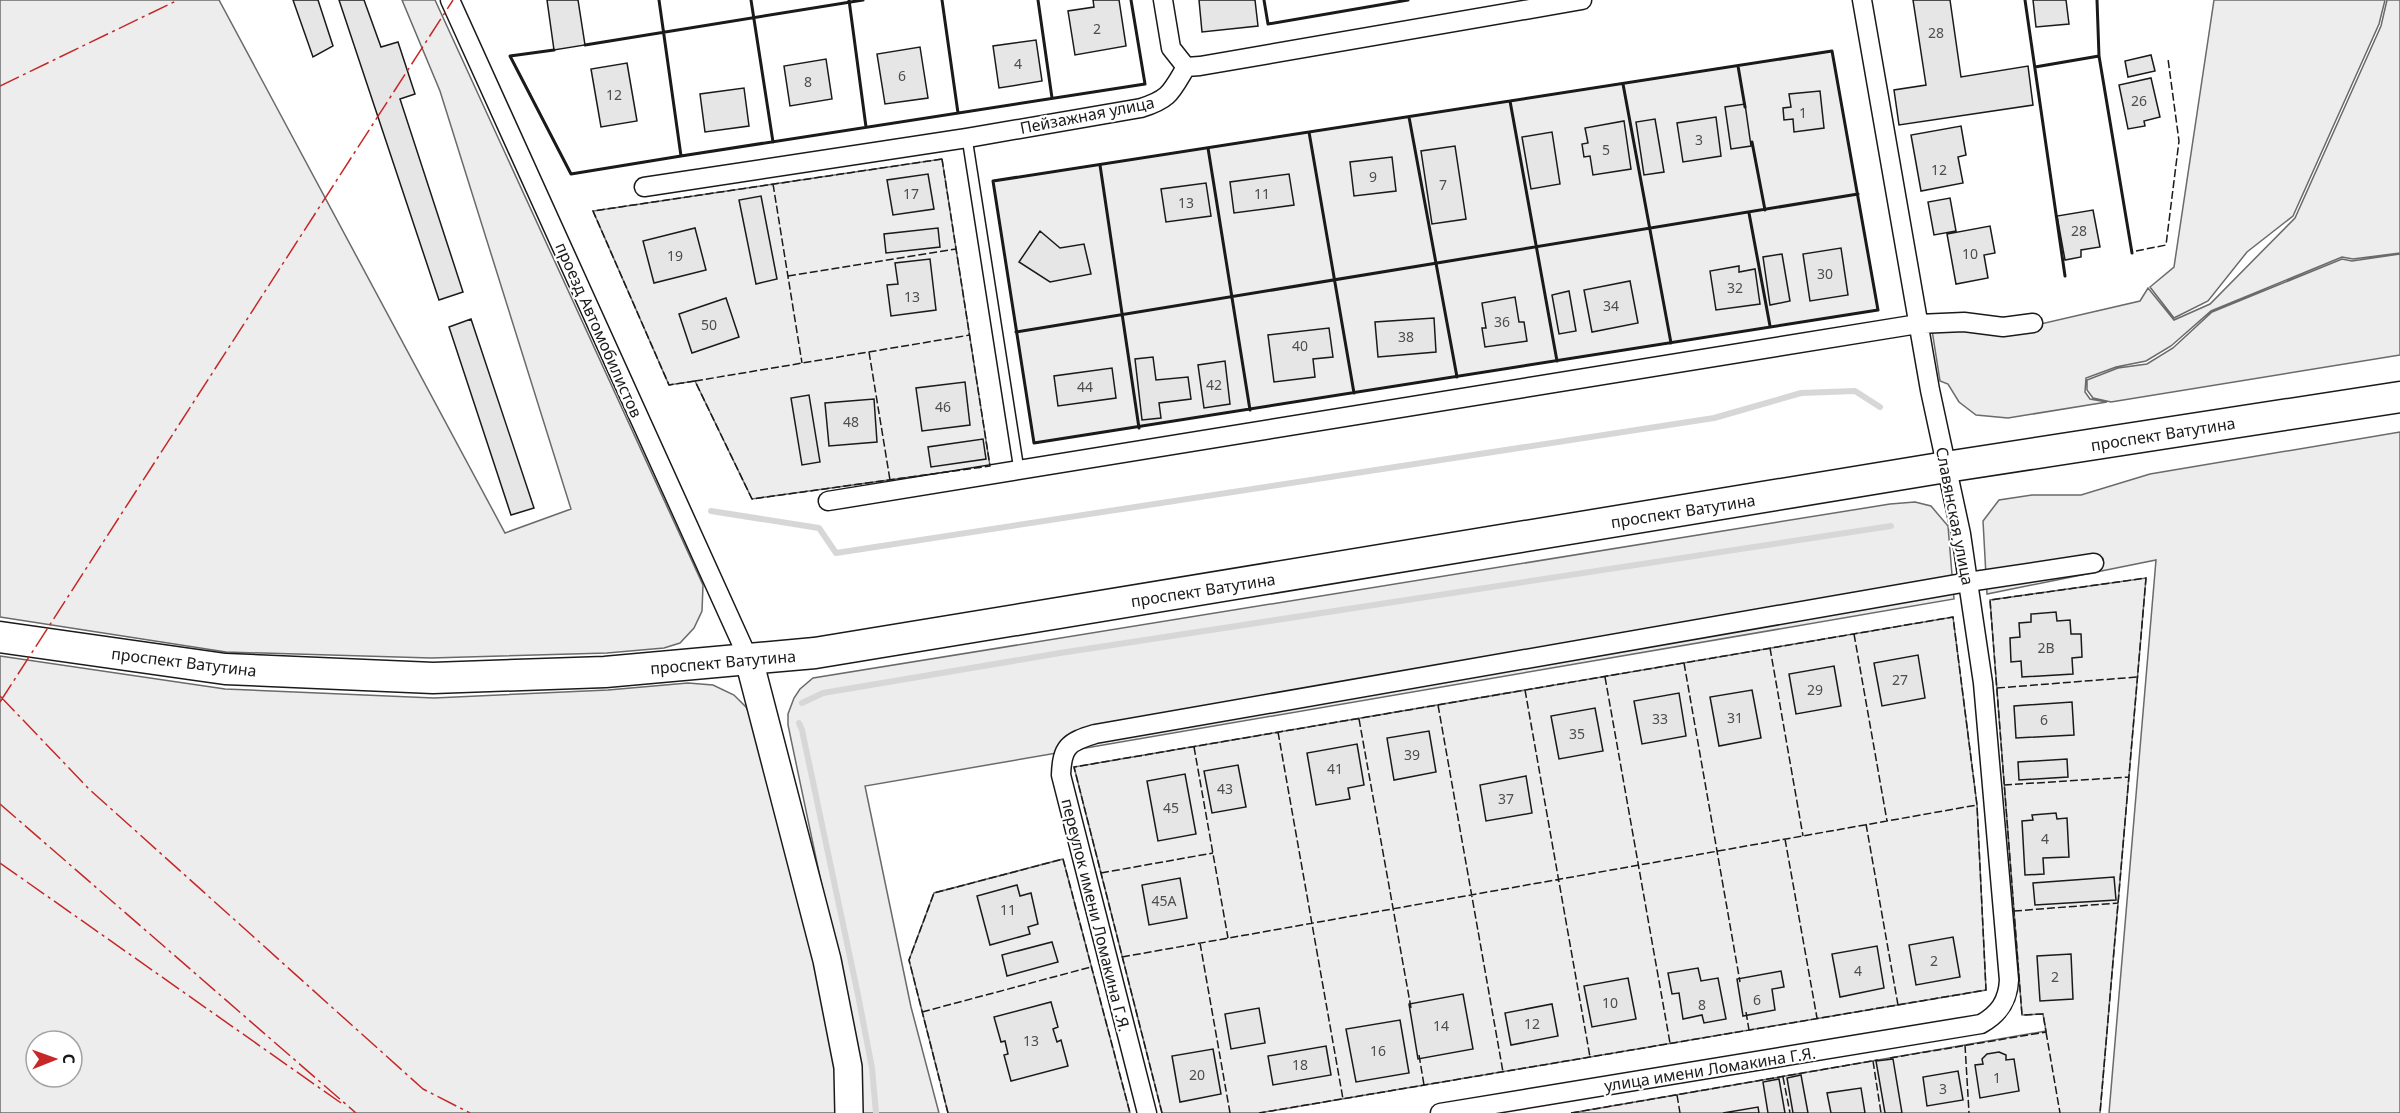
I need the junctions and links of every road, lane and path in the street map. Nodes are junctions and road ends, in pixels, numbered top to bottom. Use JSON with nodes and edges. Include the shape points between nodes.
{"nodes":[{"id":1,"x":450,"y":0,"type":"edge"},
{"id":2,"x":1163,"y":0,"type":"edge"},
{"id":3,"x":1582,"y":0,"type":"edge"},
{"id":4,"x":1862,"y":0,"type":"edge"},
{"id":5,"x":1186,"y":67,"type":"junction"},
{"id":6,"x":967,"y":138,"type":"junction"},
{"id":7,"x":644,"y":187,"type":"dead end"},
{"id":8,"x":2033,"y":322,"type":"dead end"},
{"id":9,"x":1918,"y":324,"type":"junction"},
{"id":10,"x":2400,"y":397,"type":"edge"},
{"id":11,"x":1946,"y":467,"type":"junction"},
{"id":12,"x":1019,"y":470,"type":"junction"},
{"id":13,"x":828,"y":501,"type":"dead end"},
{"id":14,"x":2094,"y":563,"type":"dead end"},
{"id":15,"x":1968,"y":582,"type":"junction"},
{"id":16,"x":0,"y":637,"type":"edge"},
{"id":17,"x":749,"y":660,"type":"junction"},
{"id":18,"x":1981,"y":1024,"type":"joint"},
{"id":19,"x":849,"y":1113,"type":"edge"},
{"id":20,"x":1147,"y":1113,"type":"edge"},
{"id":21,"x":1440,"y":1113,"type":"edge"}],
"edges":[{"from":1,"to":17,"type":"street","name":"проезд Автомобилистов"},
{"from":2,"to":5,"type":"street","via":[[1171,48]]},
{"from":3,"to":5,"type":"street"},
{"from":4,"to":9,"type":"street","name":"Славянская улица"},
{"from":5,"to":6,"type":"street","name":"Пейзажная улица","via":[[1162,101],[1141,108]]},
{"from":6,"to":7,"type":"street","name":"Пейзажная улица"},
{"from":6,"to":12,"type":"lane"},
{"from":8,"to":9,"type":"street","via":[[2003,327],[1964,322]]},
{"from":9,"to":11,"type":"street","name":"Славянская улица"},
{"from":9,"to":12,"type":"street"},
{"from":10,"to":11,"type":"main road","name":"проспект Ватутина"},
{"from":11,"to":15,"type":"street","name":"Славянская улица"},
{"from":11,"to":17,"type":"main road","name":"проспект Ватутина","via":[[1120,604]]},
{"from":12,"to":13,"type":"street"},
{"from":14,"to":15,"type":"street","name":"переулок имени Ломакина Г.Я."},
{"from":15,"to":18,"type":"street","name":"Славянская улица","via":[[1983,683],[2009,980],[2002,1007]]},
{"from":15,"to":20,"type":"street","name":"переулок имени Ломакина Г.Я.","via":[[1075,740],[1062,756],[1061,775]]},
{"from":16,"to":17,"type":"main road","name":"проспект Ватутина","via":[[225,669],[433,678],[605,672]]},
{"from":17,"to":19,"type":"street","via":[[827,960],[848,1067]]},
{"from":18,"to":21,"type":"street","name":"улица имени Ломакина Г.Я."}]}
